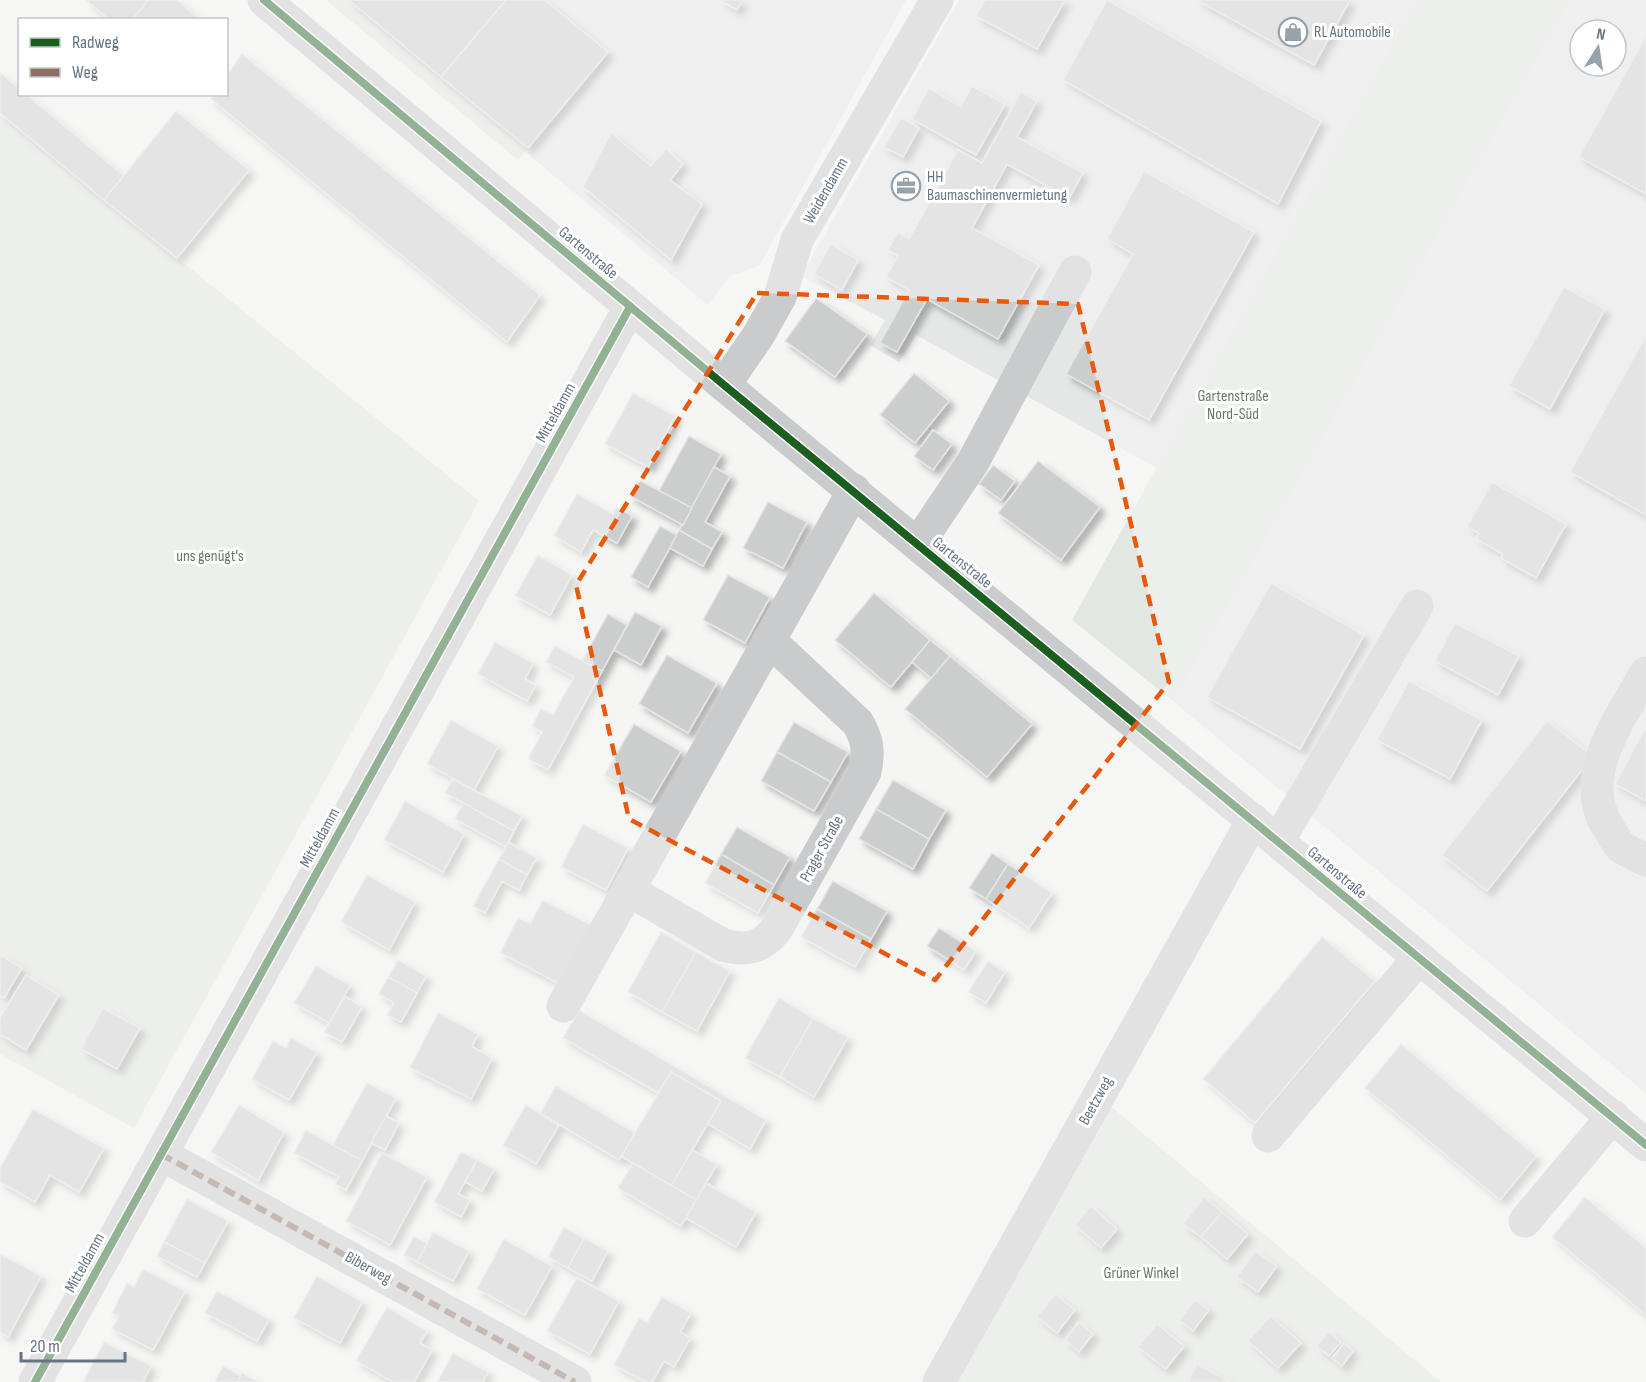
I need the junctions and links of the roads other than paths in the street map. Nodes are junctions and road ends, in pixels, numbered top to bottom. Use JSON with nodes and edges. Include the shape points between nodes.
{"nodes":[{"id":1,"x":264,"y":0,"type":"edge"},
{"id":2,"x":937,"y":0,"type":"edge"},
{"id":3,"x":1075,"y":272,"type":"dead end"},
{"id":4,"x":630,"y":307,"type":"junction"},
{"id":5,"x":724,"y":385,"type":"junction"},
{"id":6,"x":854,"y":490,"type":"junction"},
{"id":7,"x":918,"y":544,"type":"junction"},
{"id":8,"x":1418,"y":606,"type":"dead end"},
{"id":9,"x":769,"y":640,"type":"junction"},
{"id":10,"x":1646,"y":673,"type":"edge"},
{"id":11,"x":1252,"y":820,"type":"junction"},
{"id":12,"x":1278,"y":841,"type":"junction"},
{"id":13,"x":1646,"y":860,"type":"edge"},
{"id":14,"x":630,"y":891,"type":"junction"},
{"id":15,"x":1419,"y":958,"type":"junction"},
{"id":16,"x":563,"y":1006,"type":"dead end"},
{"id":17,"x":1612,"y":1116,"type":"junction"},
{"id":18,"x":1269,"y":1136,"type":"dead end"},
{"id":19,"x":1646,"y":1145,"type":"edge"},
{"id":20,"x":161,"y":1154,"type":"junction"},
{"id":21,"x":1526,"y":1221,"type":"dead end"},
{"id":22,"x":34,"y":1382,"type":"edge"},
{"id":23,"x":575,"y":1382,"type":"edge"},
{"id":24,"x":939,"y":1382,"type":"edge"}],
"edges":[{"from":1,"to":4,"type":"street","name":"Gartenstraße"},
{"from":2,"to":5,"type":"street","name":"Weidendamm","via":[[797,240],[780,297]]},
{"from":3,"to":7,"type":"street","via":[[973,462]]},
{"from":4,"to":5,"type":"street","name":"Gartenstraße"},
{"from":4,"to":20,"type":"street","name":"Mitteldamm"},
{"from":5,"to":6,"type":"street","name":"Gartenstraße"},
{"from":6,"to":7,"type":"street","name":"Gartenstraße"},
{"from":6,"to":9,"type":"street"},
{"from":7,"to":11,"type":"street","name":"Gartenstraße"},
{"from":8,"to":12,"type":"street"},
{"from":9,"to":14,"type":"street"},
{"from":9,"to":14,"type":"street","name":"Prager Straße","via":[[858,723],[869,752],[865,772],[775,932],[755,948],[739,950],[723,945]]},
{"from":10,"to":13,"type":"street","via":[[1606,743],[1597,790],[1604,821],[1620,846]]},
{"from":11,"to":12,"type":"street","name":"Gartenstraße"},
{"from":11,"to":24,"type":"street","name":"Beetzweg"},
{"from":12,"to":15,"type":"street","name":"Gartenstraße"},
{"from":14,"to":16,"type":"street"},
{"from":15,"to":17,"type":"street","name":"Gartenstraße"},
{"from":15,"to":18,"type":"street"},
{"from":17,"to":19,"type":"street","name":"Gartenstraße"},
{"from":17,"to":21,"type":"street"},
{"from":20,"to":22,"type":"street","name":"Mitteldamm"},
{"from":20,"to":23,"type":"street","name":"Biberweg"}]}
